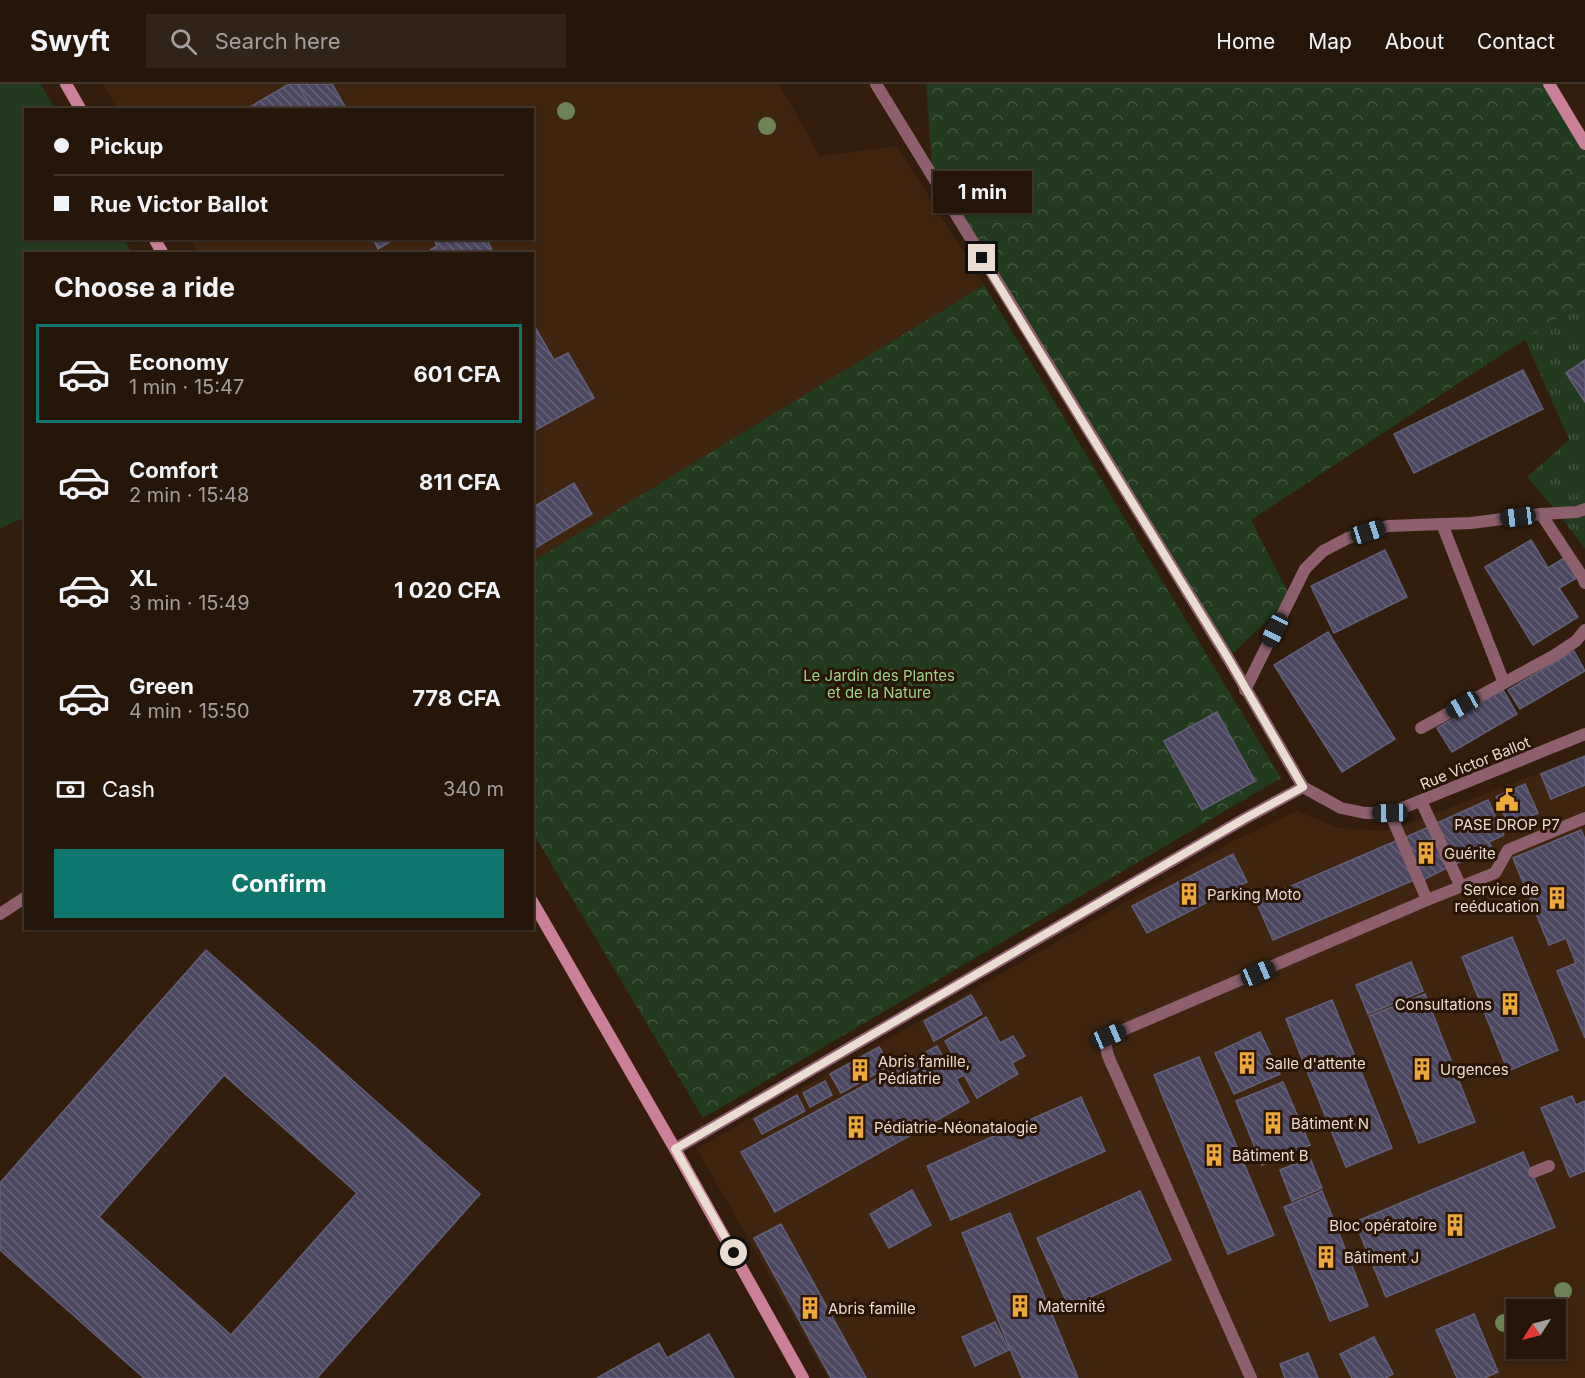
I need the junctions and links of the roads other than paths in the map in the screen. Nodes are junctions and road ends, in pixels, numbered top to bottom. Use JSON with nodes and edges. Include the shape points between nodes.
{"nodes":[{"id":1,"x":66,"y":84,"type":"edge"},
{"id":2,"x":876,"y":84,"type":"edge"},
{"id":3,"x":1549,"y":84,"type":"edge"},
{"id":4,"x":80,"y":108,"type":"edge"},
{"id":5,"x":1585,"y":144,"type":"edge"},
{"id":6,"x":1585,"y":509,"type":"edge"},
{"id":7,"x":1541,"y":514,"type":"junction"},
{"id":8,"x":1442,"y":524,"type":"junction"},
{"id":9,"x":1585,"y":583,"type":"edge"},
{"id":10,"x":1585,"y":630,"type":"edge"},
{"id":11,"x":1504,"y":683,"type":"junction"},
{"id":12,"x":1245,"y":690,"type":"junction"},
{"id":13,"x":1421,"y":728,"type":"dead end"},
{"id":14,"x":1585,"y":734,"type":"edge"},
{"id":15,"x":1303,"y":787,"type":"junction"},
{"id":16,"x":1421,"y":801,"type":"junction"},
{"id":17,"x":1390,"y":813,"type":"junction"},
{"id":18,"x":1585,"y":818,"type":"edge"},
{"id":19,"x":1461,"y":887,"type":"junction"},
{"id":20,"x":24,"y":898,"type":"edge"},
{"id":21,"x":1427,"y":900,"type":"junction"},
{"id":22,"x":534,"y":904,"type":"edge"},
{"id":23,"x":0,"y":914,"type":"edge"},
{"id":24,"x":675,"y":1149,"type":"junction"},
{"id":25,"x":1548,"y":1166,"type":"dead end"},
{"id":26,"x":1534,"y":1172,"type":"dead end"},
{"id":27,"x":804,"y":1378,"type":"edge"},
{"id":28,"x":1251,"y":1378,"type":"edge"}],
"edges":[{"from":1,"to":4,"type":"main road"},
{"from":2,"to":12,"type":"street"},
{"from":3,"to":5,"type":"main road"},
{"from":6,"to":7,"type":"street"},
{"from":7,"to":8,"type":"street"},
{"from":7,"to":9,"type":"street"},
{"from":8,"to":11,"type":"street"},
{"from":8,"to":12,"type":"street","via":[[1388,526],[1348,538],[1323,551],[1305,569]]},
{"from":10,"to":11,"type":"street","via":[[1576,641]]},
{"from":11,"to":13,"type":"street"},
{"from":12,"to":15,"type":"street"},
{"from":14,"to":16,"type":"street","name":"Rue Victor Ballot"},
{"from":15,"to":17,"type":"street","name":"Rue Victor Ballot","via":[[1341,808]]},
{"from":15,"to":24,"type":"street"},
{"from":16,"to":17,"type":"street","name":"Rue Victor Ballot"},
{"from":16,"to":19,"type":"street"},
{"from":17,"to":21,"type":"street"},
{"from":18,"to":19,"type":"street","via":[[1508,850],[1495,873]]},
{"from":19,"to":21,"type":"street"},
{"from":20,"to":23,"type":"street"},
{"from":21,"to":28,"type":"street","via":[[1109,1036],[1106,1041],[1122,1087]]},
{"from":22,"to":24,"type":"main road"},
{"from":24,"to":27,"type":"main road"},
{"from":25,"to":26,"type":"street"}]}
